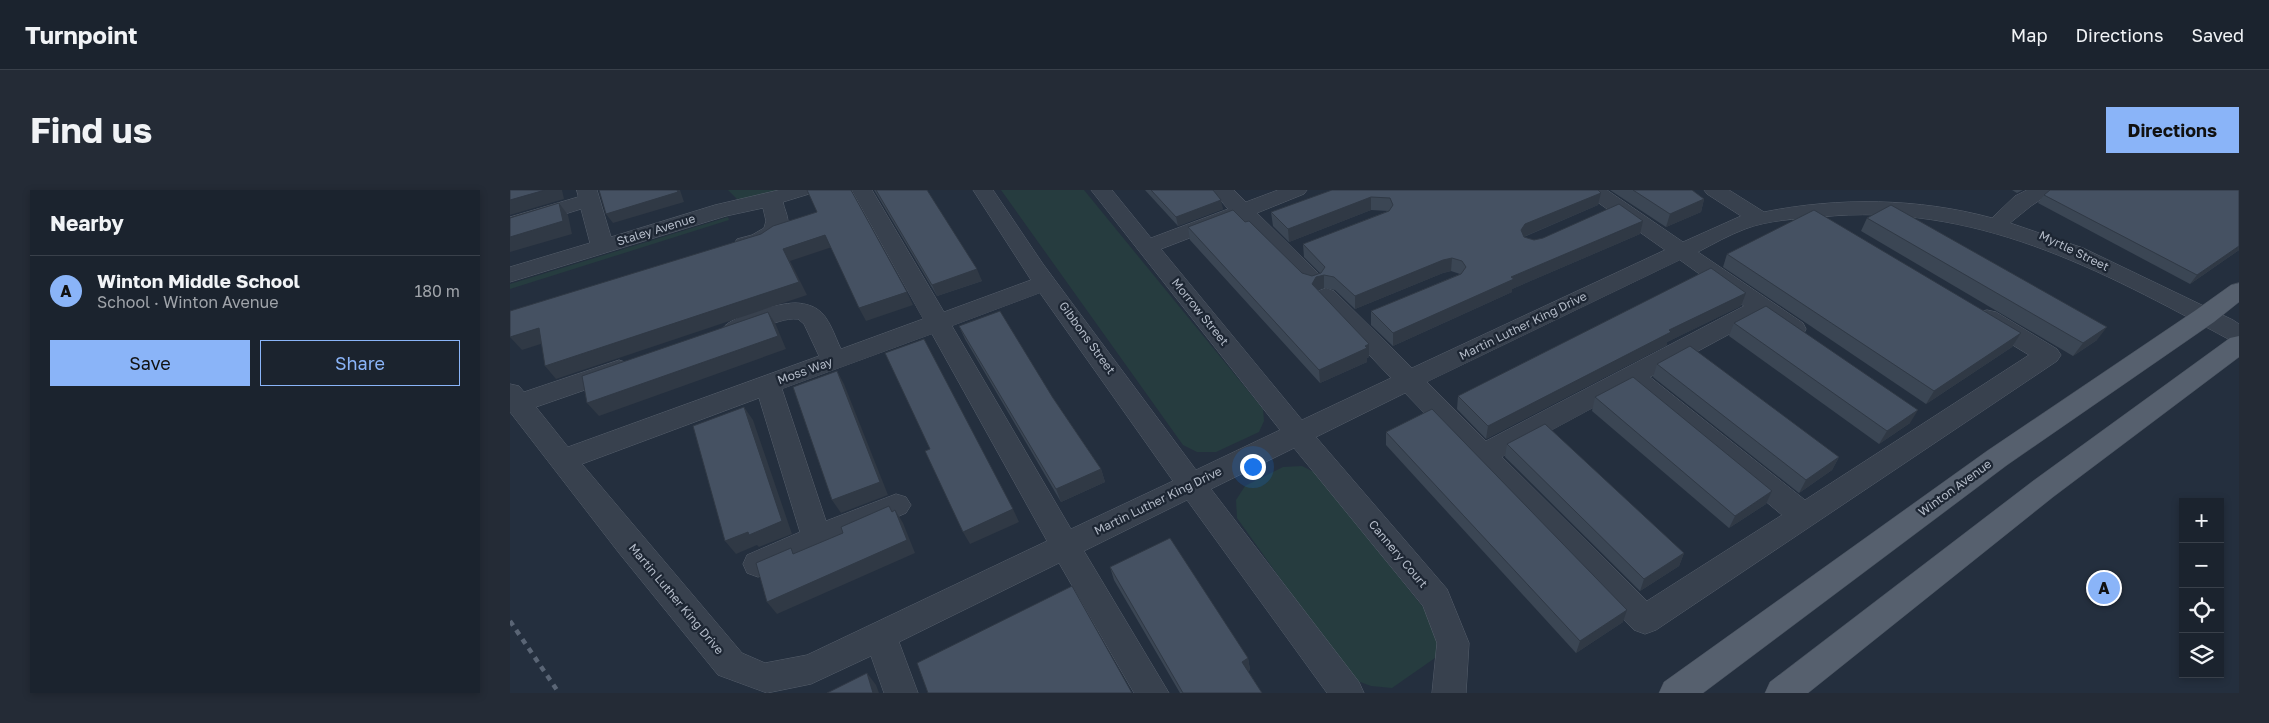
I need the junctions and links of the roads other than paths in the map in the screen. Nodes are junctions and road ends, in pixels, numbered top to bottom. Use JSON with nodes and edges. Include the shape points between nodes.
{"nodes":[{"id":1,"x":802,"y":190,"type":"edge"},
{"id":2,"x":862,"y":190,"type":"edge"},
{"id":3,"x":983,"y":190,"type":"edge"},
{"id":4,"x":1100,"y":190,"type":"edge"},
{"id":5,"x":1222,"y":190,"type":"edge"},
{"id":6,"x":1297,"y":190,"type":"edge"},
{"id":7,"x":1593,"y":190,"type":"edge"},
{"id":8,"x":1714,"y":190,"type":"edge"},
{"id":9,"x":2042,"y":190,"type":"edge"},
{"id":10,"x":1906,"y":194,"type":"edge"},
{"id":11,"x":589,"y":195,"type":"edge"},
{"id":12,"x":771,"y":199,"type":"junction"},
{"id":13,"x":719,"y":200,"type":"edge"},
{"id":14,"x":1795,"y":203,"type":"junction"},
{"id":15,"x":1617,"y":207,"type":"junction"},
{"id":16,"x":1243,"y":211,"type":"junction"},
{"id":17,"x":1756,"y":216,"type":"junction"},
{"id":18,"x":1592,"y":218,"type":"edge"},
{"id":19,"x":2001,"y":220,"type":"junction"},
{"id":20,"x":510,"y":224,"type":"edge"},
{"id":21,"x":1841,"y":230,"type":"edge"},
{"id":22,"x":602,"y":246,"type":"junction"},
{"id":23,"x":1147,"y":247,"type":"junction"},
{"id":24,"x":723,"y":251,"type":"edge"},
{"id":25,"x":1681,"y":252,"type":"junction"},
{"id":26,"x":510,"y":275,"type":"edge"},
{"id":27,"x":1046,"y":282,"type":"junction"},
{"id":28,"x":2239,"y":290,"type":"edge"},
{"id":29,"x":1963,"y":303,"type":"edge"},
{"id":30,"x":1761,"y":307,"type":"junction"},
{"id":31,"x":2205,"y":316,"type":"junction"},
{"id":32,"x":937,"y":323,"type":"junction"},
{"id":33,"x":2239,"y":334,"type":"edge"},
{"id":34,"x":713,"y":336,"type":"edge"},
{"id":35,"x":1816,"y":344,"type":"edge"},
{"id":36,"x":2239,"y":344,"type":"edge"},
{"id":37,"x":834,"y":360,"type":"junction"},
{"id":38,"x":640,"y":361,"type":"edge"},
{"id":39,"x":1632,"y":376,"type":"junction"},
{"id":40,"x":1409,"y":380,"type":"junction"},
{"id":41,"x":768,"y":385,"type":"junction"},
{"id":42,"x":514,"y":398,"type":"edge"},
{"id":43,"x":1298,"y":434,"type":"junction"},
{"id":44,"x":1482,"y":455,"type":"junction"},
{"id":45,"x":565,"y":459,"type":"junction"},
{"id":46,"x":1192,"y":485,"type":"junction"},
{"id":47,"x":896,"y":505,"type":"dead end"},
{"id":48,"x":1804,"y":516,"type":"junction"},
{"id":49,"x":817,"y":538,"type":"junction"},
{"id":50,"x":1065,"y":546,"type":"junction"},
{"id":51,"x":758,"y":564,"type":"edge"},
{"id":52,"x":880,"y":636,"type":"junction"},
{"id":53,"x":901,"y":693,"type":"edge"},
{"id":54,"x":1152,"y":693,"type":"edge"},
{"id":55,"x":1347,"y":693,"type":"edge"},
{"id":56,"x":1449,"y":693,"type":"edge"},
{"id":57,"x":1676,"y":693,"type":"edge"},
{"id":58,"x":1782,"y":693,"type":"edge"}],
"edges":[{"from":1,"to":12,"type":"street","name":"Staley Avenue"},
{"from":2,"to":32,"type":"street"},
{"from":3,"to":27,"type":"street","name":"Gibbons Street"},
{"from":4,"to":23,"type":"street","name":"Morrow Street"},
{"from":5,"to":16,"type":"street"},
{"from":6,"to":16,"type":"street"},
{"from":7,"to":15,"type":"street"},
{"from":8,"to":17,"type":"street"},
{"from":9,"to":19,"type":"street"},
{"from":10,"to":14,"type":"street","name":"Martin Luther King Drive","via":[[1826,197]]},
{"from":10,"to":19,"type":"street","name":"Myrtle Street"},
{"from":11,"to":20,"type":"street"},
{"from":11,"to":22,"type":"street"},
{"from":12,"to":13,"type":"street","name":"Staley Avenue"},
{"from":12,"to":24,"type":"street","via":[[777,221],[774,231],[760,240]]},
{"from":13,"to":22,"type":"street","name":"Staley Avenue"},
{"from":14,"to":17,"type":"street","name":"Martin Luther King Drive"},
{"from":14,"to":21,"type":"street"},
{"from":15,"to":18,"type":"street"},
{"from":15,"to":25,"type":"street"},
{"from":16,"to":23,"type":"street"},
{"from":16,"to":40,"type":"street","via":[[1294,250],[1319,288],[1361,318]]},
{"from":17,"to":25,"type":"street","name":"Martin Luther King Drive"},
{"from":19,"to":31,"type":"street","name":"Myrtle Street","via":[[2064,245]]},
{"from":22,"to":26,"type":"street","name":"Staley Avenue"},
{"from":23,"to":43,"type":"street","name":"Morrow Street"},
{"from":25,"to":30,"type":"street"},
{"from":25,"to":40,"type":"street","name":"Martin Luther King Drive"},
{"from":27,"to":32,"type":"street","name":"Moss Way"},
{"from":27,"to":46,"type":"street","name":"Gibbons Street"},
{"from":28,"to":31,"type":"main road","name":"Winton Avenue"},
{"from":29,"to":48,"type":"street","via":[[2048,354],[1930,421]]},
{"from":30,"to":35,"type":"street"},
{"from":30,"to":39,"type":"street"},
{"from":31,"to":33,"type":"street","name":"Myrtle Street"},
{"from":31,"to":57,"type":"main road","name":"Winton Avenue","via":[[1997,458]]},
{"from":32,"to":37,"type":"street","name":"Moss Way"},
{"from":32,"to":50,"type":"street"},
{"from":34,"to":37,"type":"street","via":[[786,311],[802,311],[811,316]]},
{"from":36,"to":58,"type":"main road","via":[[2043,489]]},
{"from":37,"to":41,"type":"street","name":"Moss Way"},
{"from":38,"to":42,"type":"street"},
{"from":39,"to":44,"type":"street"},
{"from":39,"to":48,"type":"street"},
{"from":40,"to":43,"type":"street","name":"Martin Luther King Drive"},
{"from":40,"to":44,"type":"street"},
{"from":41,"to":45,"type":"street","name":"Moss Way"},
{"from":41,"to":49,"type":"street"},
{"from":42,"to":45,"type":"street","name":"Martin Luther King Drive"},
{"from":43,"to":46,"type":"street","name":"Martin Luther King Drive"},
{"from":43,"to":56,"type":"street","name":"Cannery Court","via":[[1436,599],[1453,643]]},
{"from":44,"to":48,"type":"street","via":[[1645,620]]},
{"from":45,"to":52,"type":"street","name":"Martin Luther King Drive","via":[[630,544],[730,664],[765,678],[810,669]]},
{"from":46,"to":50,"type":"street","name":"Martin Luther King Drive"},
{"from":46,"to":55,"type":"street"},
{"from":47,"to":49,"type":"street"},
{"from":49,"to":51,"type":"street"},
{"from":50,"to":52,"type":"street","name":"Martin Luther King Drive"},
{"from":50,"to":54,"type":"street"},
{"from":52,"to":53,"type":"street"}]}
